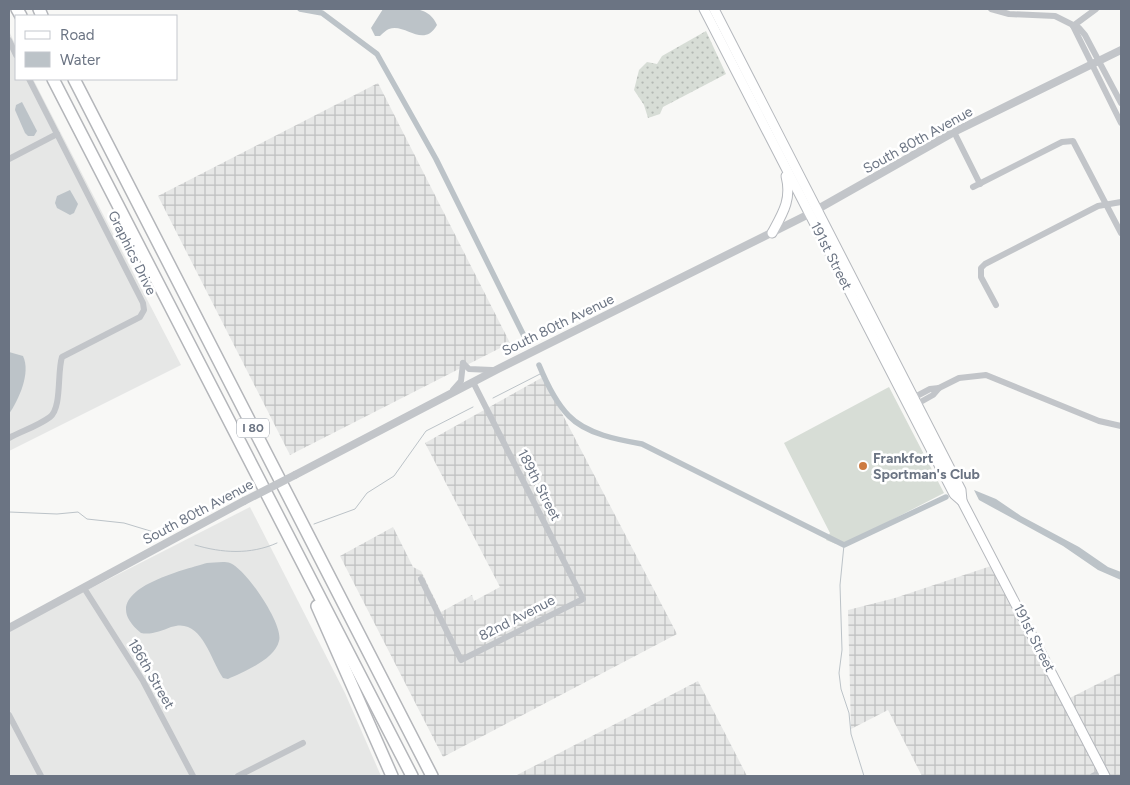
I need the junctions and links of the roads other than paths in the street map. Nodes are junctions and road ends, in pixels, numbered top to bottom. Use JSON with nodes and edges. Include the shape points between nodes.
{"nodes":[{"id":1,"x":704,"y":9,"type":"edge"},
{"id":2,"x":714,"y":9,"type":"edge"},
{"id":3,"x":991,"y":9,"type":"edge"},
{"id":4,"x":1096,"y":9,"type":"edge"},
{"id":5,"x":1021,"y":11,"type":"edge"},
{"id":6,"x":1073,"y":26,"type":"junction"},
{"id":7,"x":9,"y":40,"type":"edge"},
{"id":8,"x":1121,"y":50,"type":"edge"},
{"id":9,"x":15,"y":53,"type":"edge"},
{"id":10,"x":1096,"y":63,"type":"junction"},
{"id":11,"x":30,"y":80,"type":"edge"},
{"id":12,"x":54,"y":80,"type":"edge"},
{"id":13,"x":75,"y":80,"type":"edge"},
{"id":14,"x":1121,"y":103,"type":"edge"},
{"id":15,"x":1113,"y":107,"type":"junction"},
{"id":16,"x":1121,"y":123,"type":"edge"},
{"id":17,"x":954,"y":132,"type":"junction"},
{"id":18,"x":57,"y":134,"type":"junction"},
{"id":19,"x":9,"y":159,"type":"edge"},
{"id":20,"x":784,"y":166,"type":"junction"},
{"id":21,"x":980,"y":184,"type":"junction"},
{"id":22,"x":973,"y":187,"type":"dead end"},
{"id":23,"x":1121,"y":202,"type":"edge"},
{"id":24,"x":1106,"y":203,"type":"junction"},
{"id":25,"x":818,"y":209,"type":"junction"},
{"id":26,"x":809,"y":214,"type":"junction"},
{"id":27,"x":772,"y":233,"type":"junction"},
{"id":28,"x":1121,"y":233,"type":"edge"},
{"id":29,"x":996,"y":305,"type":"dead end"},
{"id":30,"x":498,"y":369,"type":"junction"},
{"id":31,"x":473,"y":382,"type":"junction"},
{"id":32,"x":446,"y":396,"type":"junction"},
{"id":33,"x":915,"y":401,"type":"junction"},
{"id":34,"x":1121,"y":426,"type":"edge"},
{"id":35,"x":9,"y":438,"type":"edge"},
{"id":36,"x":962,"y":501,"type":"junction"},
{"id":37,"x":278,"y":514,"type":"junction"},
{"id":38,"x":421,"y":579,"type":"dead end"},
{"id":39,"x":84,"y":588,"type":"junction"},
{"id":40,"x":583,"y":599,"type":"joint"},
{"id":41,"x":9,"y":628,"type":"edge"},
{"id":42,"x":9,"y":715,"type":"edge"},
{"id":43,"x":303,"y":743,"type":"dead end"},
{"id":44,"x":1104,"y":774,"type":"edge"},
{"id":45,"x":41,"y":776,"type":"edge"},
{"id":46,"x":193,"y":776,"type":"edge"},
{"id":47,"x":238,"y":776,"type":"edge"},
{"id":48,"x":392,"y":776,"type":"edge"},
{"id":49,"x":412,"y":776,"type":"edge"},
{"id":50,"x":432,"y":776,"type":"edge"},
{"id":51,"x":1092,"y":776,"type":"edge"}],
"edges":[{"from":1,"to":20,"type":"main road","name":"191st Street"},
{"from":2,"to":25,"type":"main road","name":"191st Street"},
{"from":3,"to":5,"type":"street","via":[[1003,13]]},
{"from":4,"to":6,"type":"street"},
{"from":5,"to":6,"type":"street","via":[[1055,16]]},
{"from":6,"to":10,"type":"street","via":[[1086,35]]},
{"from":7,"to":9,"type":"street"},
{"from":8,"to":10,"type":"street","name":"South 80th Avenue"},
{"from":10,"to":14,"type":"street"},
{"from":10,"to":15,"type":"street"},
{"from":10,"to":17,"type":"street","name":"South 80th Avenue"},
{"from":11,"to":18,"type":"street","name":"Graphics Drive"},
{"from":12,"to":37,"type":"highway","number":"I 80"},
{"from":13,"to":50,"type":"highway","number":"I 80"},
{"from":14,"to":15,"type":"street"},
{"from":15,"to":16,"type":"street"},
{"from":17,"to":21,"type":"street"},
{"from":17,"to":25,"type":"street","name":"South 80th Avenue"},
{"from":18,"to":19,"type":"street"},
{"from":18,"to":35,"type":"street","name":"Graphics Drive","via":[[117,249],[144,310],[140,317],[62,357],[57,409],[52,416]]},
{"from":20,"to":26,"type":"main road","name":"191st Street"},
{"from":20,"to":27,"type":"main road","via":[[789,197]]},
{"from":21,"to":22,"type":"street"},
{"from":21,"to":24,"type":"street","via":[[1068,140],[1076,146]]},
{"from":23,"to":24,"type":"street"},
{"from":24,"to":28,"type":"street"},
{"from":24,"to":29,"type":"street","via":[[985,264],[981,268],[982,276]]},
{"from":25,"to":26,"type":"street","name":"South 80th Avenue"},
{"from":25,"to":33,"type":"main road","name":"191st Street"},
{"from":26,"to":27,"type":"street","name":"South 80th Avenue"},
{"from":26,"to":36,"type":"main road","name":"191st Street","via":[[954,494]]},
{"from":27,"to":30,"type":"street","name":"South 80th Avenue"},
{"from":30,"to":31,"type":"street","name":"South 80th Avenue"},
{"from":30,"to":32,"type":"street","via":[[485,372],[463,363],[462,381]]},
{"from":31,"to":32,"type":"street","name":"South 80th Avenue"},
{"from":31,"to":40,"type":"street","name":"189th Street"},
{"from":32,"to":39,"type":"street","name":"South 80th Avenue","bridge":true},
{"from":33,"to":34,"type":"street","via":[[933,395],[939,388],[959,378],[986,375],[1099,421]]},
{"from":33,"to":36,"type":"main road","name":"191st Street","via":[[961,490]]},
{"from":36,"to":44,"type":"main road","name":"191st Street"},
{"from":37,"to":48,"type":"highway","via":[[297,564]]},
{"from":37,"to":49,"type":"highway","number":"I 80"},
{"from":38,"to":40,"type":"street","name":"82nd Avenue","via":[[461,660]]},
{"from":39,"to":41,"type":"street","name":"South 80th Avenue"},
{"from":39,"to":46,"type":"street","name":"186th Street","via":[[143,682]]},
{"from":42,"to":45,"type":"street"},
{"from":43,"to":47,"type":"street"},
{"from":44,"to":51,"type":"street"}]}
